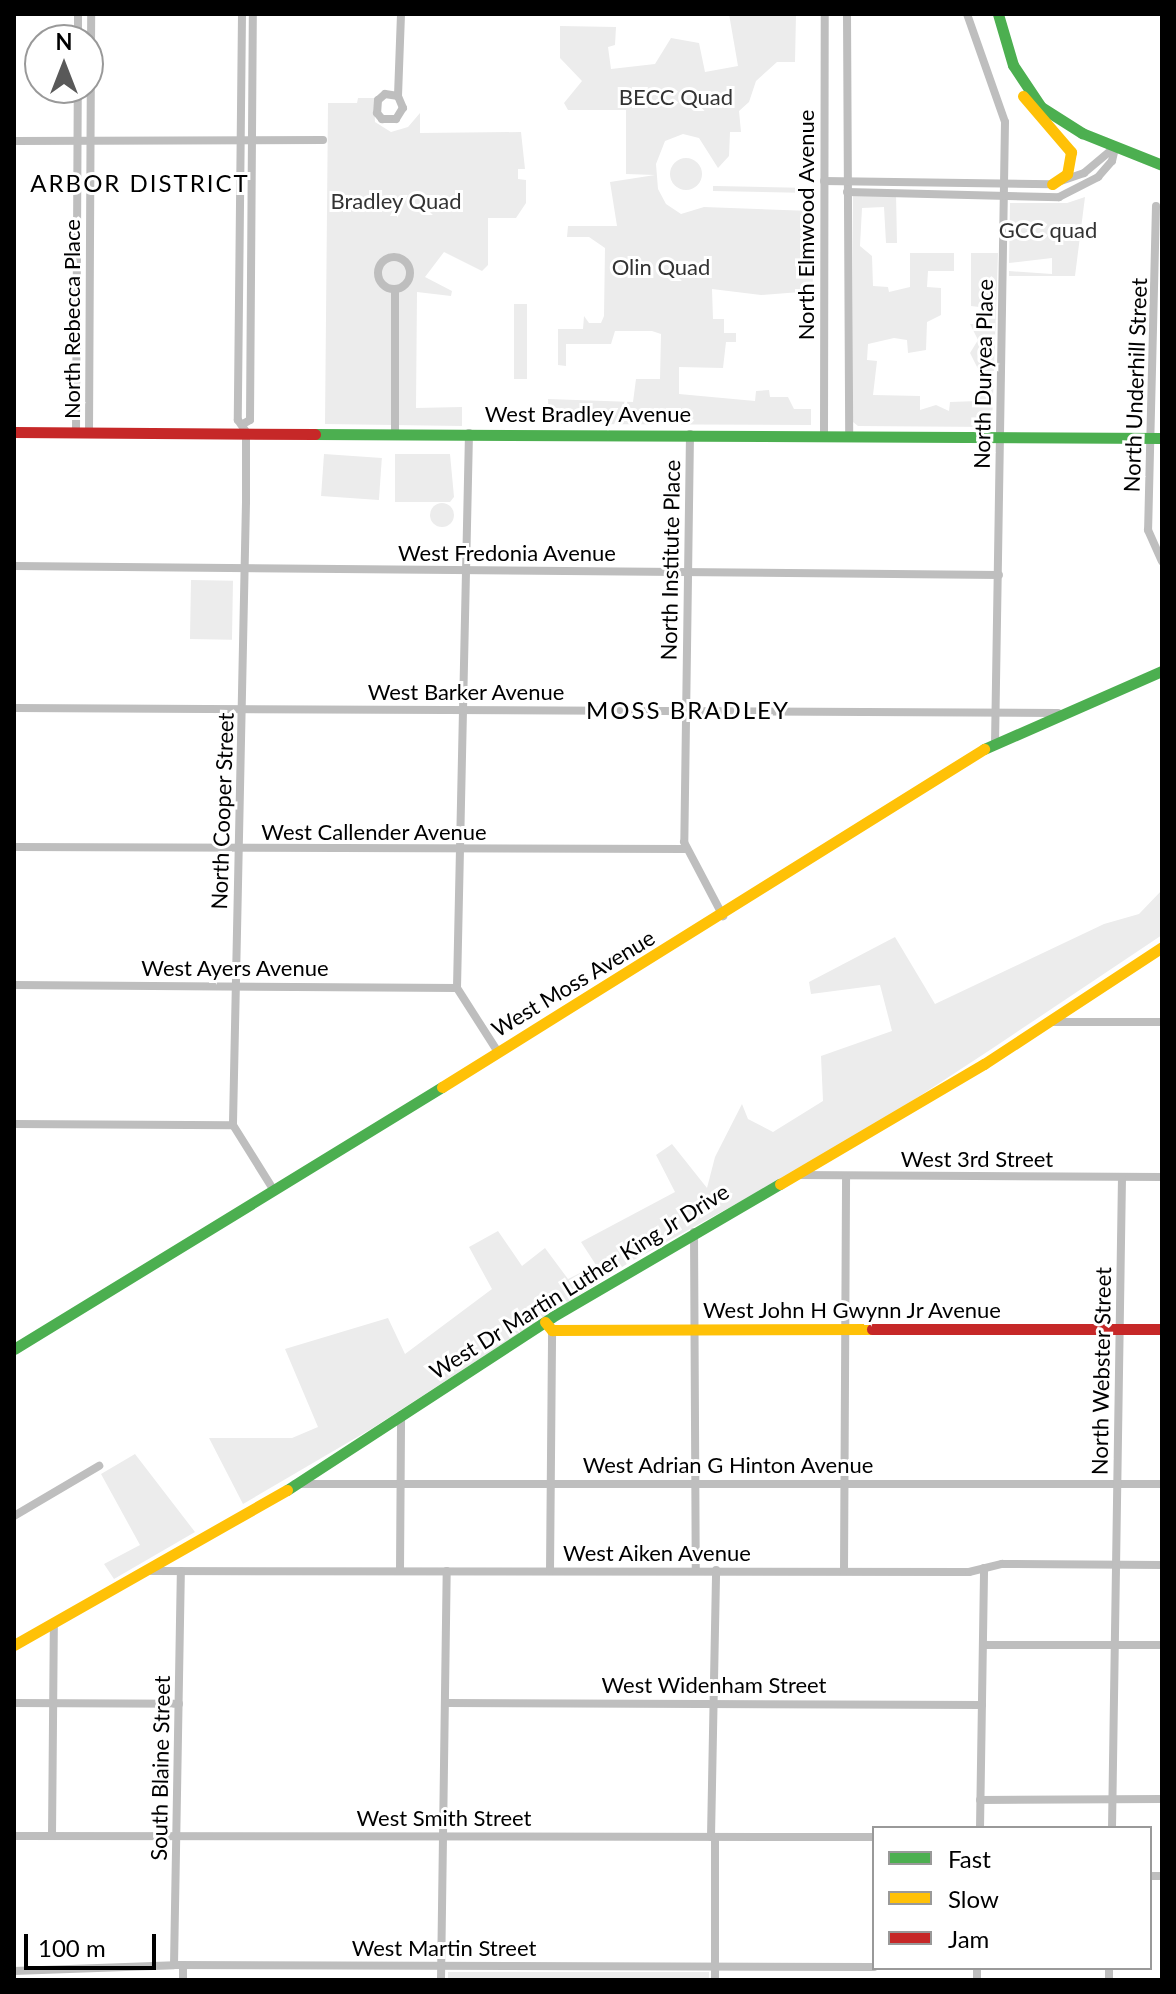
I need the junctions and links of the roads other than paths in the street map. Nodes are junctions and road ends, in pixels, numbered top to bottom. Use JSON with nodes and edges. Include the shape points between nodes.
{"nodes":[{"id":1,"x":91,"y":14,"type":"edge"},
{"id":2,"x":242,"y":14,"type":"edge"},
{"id":3,"x":253,"y":14,"type":"edge"},
{"id":4,"x":401,"y":14,"type":"edge"},
{"id":5,"x":825,"y":14,"type":"edge"},
{"id":6,"x":847,"y":14,"type":"edge"},
{"id":7,"x":967,"y":14,"type":"edge"},
{"id":8,"x":998,"y":14,"type":"edge"},
{"id":9,"x":1021,"y":80,"type":"junction"},
{"id":10,"x":398,"y":96,"type":"dead end"},
{"id":11,"x":78,"y":104,"type":"edge"},
{"id":12,"x":240,"y":139,"type":"junction"},
{"id":13,"x":252,"y":139,"type":"junction"},
{"id":14,"x":79,"y":140,"type":"junction"},
{"id":15,"x":91,"y":140,"type":"junction"},
{"id":16,"x":323,"y":140,"type":"dead end"},
{"id":17,"x":14,"y":141,"type":"edge"},
{"id":18,"x":1115,"y":147,"type":"junction"},
{"id":19,"x":1162,"y":165,"type":"edge"},
{"id":20,"x":824,"y":181,"type":"junction"},
{"id":21,"x":847,"y":181,"type":"junction"},
{"id":22,"x":1005,"y":184,"type":"junction"},
{"id":23,"x":1052,"y":184,"type":"junction"},
{"id":24,"x":847,"y":192,"type":"junction"},
{"id":25,"x":1004,"y":196,"type":"junction"},
{"id":26,"x":1156,"y":206,"type":"dead end"},
{"id":27,"x":395,"y":289,"type":"junction"},
{"id":28,"x":1159,"y":314,"type":"edge"},
{"id":29,"x":245,"y":428,"type":"junction"},
{"id":30,"x":14,"y":432,"type":"edge"},
{"id":31,"x":82,"y":432,"type":"junction"},
{"id":32,"x":395,"y":433,"type":"junction"},
{"id":33,"x":469,"y":433,"type":"junction"},
{"id":34,"x":690,"y":434,"type":"junction"},
{"id":35,"x":849,"y":435,"type":"junction"},
{"id":36,"x":824,"y":436,"type":"junction"},
{"id":37,"x":1000,"y":436,"type":"junction"},
{"id":38,"x":1157,"y":438,"type":"edge"},
{"id":39,"x":1162,"y":561,"type":"edge"},
{"id":40,"x":14,"y":566,"type":"edge"},
{"id":41,"x":244,"y":569,"type":"junction"},
{"id":42,"x":466,"y":571,"type":"junction"},
{"id":43,"x":688,"y":572,"type":"junction"},
{"id":44,"x":999,"y":575,"type":"junction"},
{"id":45,"x":1162,"y":671,"type":"edge"},
{"id":46,"x":14,"y":708,"type":"edge"},
{"id":47,"x":243,"y":709,"type":"junction"},
{"id":48,"x":465,"y":710,"type":"junction"},
{"id":49,"x":686,"y":711,"type":"junction"},
{"id":50,"x":995,"y":713,"type":"junction"},
{"id":51,"x":1062,"y":713,"type":"junction"},
{"id":52,"x":995,"y":742,"type":"junction"},
{"id":53,"x":14,"y":847,"type":"edge"},
{"id":54,"x":239,"y":849,"type":"junction"},
{"id":55,"x":686,"y":849,"type":"junction"},
{"id":56,"x":461,"y":851,"type":"junction"},
{"id":57,"x":723,"y":916,"type":"junction"},
{"id":58,"x":1162,"y":947,"type":"edge"},
{"id":59,"x":14,"y":985,"type":"edge"},
{"id":60,"x":235,"y":985,"type":"junction"},
{"id":61,"x":457,"y":988,"type":"junction"},
{"id":62,"x":1050,"y":1022,"type":"junction"},
{"id":63,"x":1162,"y":1022,"type":"edge"},
{"id":64,"x":498,"y":1052,"type":"junction"},
{"id":65,"x":14,"y":1124,"type":"edge"},
{"id":66,"x":233,"y":1125,"type":"junction"},
{"id":67,"x":793,"y":1175,"type":"junction"},
{"id":68,"x":846,"y":1177,"type":"junction"},
{"id":69,"x":1122,"y":1177,"type":"junction"},
{"id":70,"x":1162,"y":1177,"type":"edge"},
{"id":71,"x":273,"y":1189,"type":"junction"},
{"id":72,"x":694,"y":1232,"type":"junction"},
{"id":73,"x":548,"y":1326,"type":"junction"},
{"id":74,"x":1119,"y":1329,"type":"junction"},
{"id":75,"x":1162,"y":1329,"type":"edge"},
{"id":76,"x":697,"y":1331,"type":"junction"},
{"id":77,"x":844,"y":1331,"type":"junction"},
{"id":78,"x":14,"y":1349,"type":"edge"},
{"id":79,"x":401,"y":1415,"type":"junction"},
{"id":80,"x":99,"y":1466,"type":"dead end"},
{"id":81,"x":550,"y":1483,"type":"junction"},
{"id":82,"x":844,"y":1483,"type":"junction"},
{"id":83,"x":295,"y":1484,"type":"junction"},
{"id":84,"x":401,"y":1484,"type":"junction"},
{"id":85,"x":696,"y":1484,"type":"junction"},
{"id":86,"x":1118,"y":1484,"type":"junction"},
{"id":87,"x":1162,"y":1484,"type":"edge"},
{"id":88,"x":14,"y":1516,"type":"edge"},
{"id":89,"x":1117,"y":1565,"type":"junction"},
{"id":90,"x":1162,"y":1565,"type":"edge"},
{"id":91,"x":984,"y":1568,"type":"junction"},
{"id":92,"x":400,"y":1570,"type":"junction"},
{"id":93,"x":696,"y":1570,"type":"junction"},
{"id":94,"x":716,"y":1570,"type":"junction"},
{"id":95,"x":151,"y":1571,"type":"junction"},
{"id":96,"x":181,"y":1571,"type":"junction"},
{"id":97,"x":447,"y":1571,"type":"junction"},
{"id":98,"x":550,"y":1571,"type":"junction"},
{"id":99,"x":844,"y":1571,"type":"junction"},
{"id":100,"x":54,"y":1626,"type":"junction"},
{"id":101,"x":14,"y":1645,"type":"edge"},
{"id":102,"x":984,"y":1645,"type":"junction"},
{"id":103,"x":1116,"y":1645,"type":"junction"},
{"id":104,"x":1162,"y":1645,"type":"edge"},
{"id":105,"x":53,"y":1702,"type":"junction"},
{"id":106,"x":714,"y":1702,"type":"junction"},
{"id":107,"x":14,"y":1703,"type":"edge"},
{"id":108,"x":446,"y":1703,"type":"junction"},
{"id":109,"x":179,"y":1704,"type":"junction"},
{"id":110,"x":982,"y":1705,"type":"junction"},
{"id":111,"x":1112,"y":1799,"type":"junction"},
{"id":112,"x":1162,"y":1799,"type":"edge"},
{"id":113,"x":980,"y":1800,"type":"junction"},
{"id":114,"x":980,"y":1826,"type":"edge"},
{"id":115,"x":1112,"y":1826,"type":"edge"},
{"id":116,"x":177,"y":1835,"type":"junction"},
{"id":117,"x":442,"y":1835,"type":"junction"},
{"id":118,"x":14,"y":1836,"type":"edge"},
{"id":119,"x":52,"y":1836,"type":"junction"},
{"id":120,"x":713,"y":1837,"type":"junction"},
{"id":121,"x":872,"y":1837,"type":"edge"},
{"id":122,"x":179,"y":1965,"type":"junction"},
{"id":123,"x":441,"y":1965,"type":"junction"},
{"id":124,"x":872,"y":1967,"type":"edge"},
{"id":125,"x":715,"y":1968,"type":"junction"},
{"id":126,"x":14,"y":1971,"type":"edge"},
{"id":127,"x":183,"y":1980,"type":"edge"},
{"id":128,"x":441,"y":1980,"type":"edge"},
{"id":129,"x":715,"y":1980,"type":"edge"}],
"edges":[{"from":1,"to":15,"type":"street","name":"North Rebecca Place"},
{"from":2,"to":12,"type":"street","name":"North Cooper Street"},
{"from":3,"to":13,"type":"street","name":"North Cooper Street"},
{"from":4,"to":10,"type":"street"},
{"from":5,"to":20,"type":"street","name":"North Elmwood Avenue"},
{"from":6,"to":21,"type":"street","name":"North Elmwood Avenue"},
{"from":7,"to":22,"type":"street","name":"North Duryea Place","via":[[1005,112]]},
{"from":8,"to":9,"type":"street"},
{"from":9,"to":18,"type":"street","via":[[1032,98],[1061,123]]},
{"from":9,"to":23,"type":"street","via":[[1022,95],[1071,152],[1067,174]]},
{"from":11,"to":14,"type":"street","name":"North Rebecca Place"},
{"from":12,"to":13,"type":"street"},
{"from":12,"to":15,"type":"street"},
{"from":12,"to":29,"type":"street","name":"North Cooper Street","via":[[238,420]]},
{"from":13,"to":16,"type":"street"},
{"from":13,"to":29,"type":"street","name":"North Cooper Street","via":[[250,420]]},
{"from":14,"to":15,"type":"street"},
{"from":14,"to":17,"type":"street"},
{"from":14,"to":31,"type":"street","name":"North Rebecca Place"},
{"from":15,"to":31,"type":"street","name":"North Rebecca Place"},
{"from":18,"to":19,"type":"street"},
{"from":18,"to":23,"type":"street","via":[[1084,173]]},
{"from":18,"to":25,"type":"street","via":[[1104,171],[1074,192],[1044,198]]},
{"from":20,"to":21,"type":"street"},
{"from":20,"to":36,"type":"street","name":"North Elmwood Avenue"},
{"from":21,"to":22,"type":"street"},
{"from":21,"to":24,"type":"street","name":"North Elmwood Avenue"},
{"from":22,"to":23,"type":"street"},
{"from":22,"to":25,"type":"street","name":"North Duryea Place"},
{"from":24,"to":25,"type":"street"},
{"from":24,"to":35,"type":"street","name":"North Elmwood Avenue"},
{"from":25,"to":37,"type":"street","name":"North Duryea Place"},
{"from":26,"to":28,"type":"street","name":"North Underhill Street"},
{"from":27,"to":27,"type":"street","via":[[410,275],[403,261],[392,257],[380,264],[377,274],[381,283]]},
{"from":27,"to":32,"type":"street"},
{"from":28,"to":38,"type":"street","name":"North Underhill Street"},
{"from":29,"to":31,"type":"street","name":"West Bradley Avenue"},
{"from":29,"to":32,"type":"street","name":"West Bradley Avenue"},
{"from":29,"to":41,"type":"street","name":"North Cooper Street"},
{"from":30,"to":31,"type":"street","name":"West Bradley Avenue"},
{"from":32,"to":33,"type":"street","name":"West Bradley Avenue"},
{"from":33,"to":34,"type":"street","name":"West Bradley Avenue"},
{"from":33,"to":42,"type":"street"},
{"from":34,"to":36,"type":"street","name":"West Bradley Avenue"},
{"from":34,"to":43,"type":"street","name":"North Institute Place"},
{"from":35,"to":36,"type":"street","name":"West Bradley Avenue"},
{"from":35,"to":37,"type":"street","name":"West Bradley Avenue"},
{"from":37,"to":38,"type":"street","name":"West Bradley Avenue"},
{"from":37,"to":44,"type":"street","name":"North Duryea Place"},
{"from":38,"to":39,"type":"street","name":"North Underhill Street","via":[[1148,530]]},
{"from":40,"to":41,"type":"street","name":"West Fredonia Avenue"},
{"from":41,"to":42,"type":"street","name":"West Fredonia Avenue"},
{"from":41,"to":47,"type":"street","name":"North Cooper Street"},
{"from":42,"to":43,"type":"street","name":"West Fredonia Avenue"},
{"from":42,"to":48,"type":"street"},
{"from":43,"to":44,"type":"street","name":"West Fredonia Avenue"},
{"from":43,"to":49,"type":"street","name":"North Institute Place"},
{"from":44,"to":50,"type":"street","name":"North Duryea Place"},
{"from":45,"to":51,"type":"street","name":"West Moss Avenue"},
{"from":46,"to":47,"type":"street","name":"West Barker Avenue"},
{"from":47,"to":48,"type":"street","name":"West Barker Avenue"},
{"from":47,"to":54,"type":"street","name":"North Cooper Street"},
{"from":48,"to":49,"type":"street","name":"West Barker Avenue"},
{"from":48,"to":56,"type":"street"},
{"from":49,"to":50,"type":"street","name":"West Barker Avenue"},
{"from":49,"to":55,"type":"street","name":"North Institute Place"},
{"from":50,"to":51,"type":"street","name":"West Barker Avenue"},
{"from":50,"to":52,"type":"street","name":"North Duryea Place"},
{"from":51,"to":52,"type":"street","name":"West Moss Avenue"},
{"from":52,"to":57,"type":"street","name":"West Moss Avenue"},
{"from":53,"to":54,"type":"street","name":"West Callender Avenue"},
{"from":54,"to":56,"type":"street","name":"West Callender Avenue"},
{"from":54,"to":60,"type":"street","name":"North Cooper Street"},
{"from":55,"to":56,"type":"street","name":"West Callender Avenue"},
{"from":55,"to":57,"type":"street","name":"North Institute Place"},
{"from":56,"to":61,"type":"street"},
{"from":57,"to":64,"type":"street","name":"West Moss Avenue"},
{"from":58,"to":62,"type":"street","name":"West Dr Martin Luther King Jr Drive"},
{"from":59,"to":60,"type":"street","name":"West Ayers Avenue"},
{"from":60,"to":61,"type":"street","name":"West Ayers Avenue"},
{"from":60,"to":66,"type":"street","name":"North Cooper Street"},
{"from":61,"to":64,"type":"street"},
{"from":62,"to":63,"type":"street"},
{"from":62,"to":67,"type":"street","name":"West Dr Martin Luther King Jr Drive"},
{"from":64,"to":71,"type":"street","name":"West Moss Avenue"},
{"from":65,"to":66,"type":"street"},
{"from":66,"to":71,"type":"street"},
{"from":67,"to":68,"type":"street","name":"West 3rd Street"},
{"from":67,"to":72,"type":"street","name":"West Dr Martin Luther King Jr Drive"},
{"from":68,"to":69,"type":"street","name":"West 3rd Street"},
{"from":68,"to":77,"type":"street"},
{"from":69,"to":70,"type":"street","name":"West 3rd Street"},
{"from":69,"to":74,"type":"street","name":"North Webster Street"},
{"from":71,"to":78,"type":"street","name":"West Moss Avenue"},
{"from":72,"to":73,"type":"street","name":"West Dr Martin Luther King Jr Drive"},
{"from":72,"to":76,"type":"street"},
{"from":73,"to":76,"type":"street","name":"West John H Gwynn Jr Avenue"},
{"from":73,"to":79,"type":"street","name":"West Dr Martin Luther King Jr Drive"},
{"from":73,"to":81,"type":"street"},
{"from":74,"to":75,"type":"street","name":"West John H Gwynn Jr Avenue"},
{"from":74,"to":77,"type":"street","name":"West John H Gwynn Jr Avenue"},
{"from":74,"to":86,"type":"street","name":"North Webster Street"},
{"from":76,"to":77,"type":"street","name":"West John H Gwynn Jr Avenue"},
{"from":76,"to":85,"type":"street"},
{"from":77,"to":82,"type":"street"},
{"from":79,"to":83,"type":"street","name":"West Dr Martin Luther King Jr Drive"},
{"from":79,"to":84,"type":"street"},
{"from":80,"to":88,"type":"street"},
{"from":81,"to":84,"type":"street","name":"West Adrian G Hinton Avenue"},
{"from":81,"to":85,"type":"street","name":"West Adrian G Hinton Avenue"},
{"from":81,"to":98,"type":"street"},
{"from":82,"to":85,"type":"street","name":"West Adrian G Hinton Avenue"},
{"from":82,"to":86,"type":"street","name":"West Adrian G Hinton Avenue"},
{"from":82,"to":99,"type":"street"},
{"from":83,"to":84,"type":"street","name":"West Adrian G Hinton Avenue"},
{"from":83,"to":95,"type":"street","name":"West Dr Martin Luther King Jr Drive"},
{"from":84,"to":92,"type":"street"},
{"from":85,"to":93,"type":"street"},
{"from":86,"to":87,"type":"street","name":"West Adrian G Hinton Avenue"},
{"from":86,"to":89,"type":"street","name":"North Webster Street"},
{"from":89,"to":90,"type":"street","name":"West Aiken Avenue"},
{"from":89,"to":91,"type":"street","name":"West Aiken Avenue"},
{"from":89,"to":103,"type":"street","name":"North Webster Street"},
{"from":91,"to":99,"type":"street","name":"West Aiken Avenue"},
{"from":91,"to":102,"type":"street"},
{"from":92,"to":96,"type":"street","name":"West Aiken Avenue"},
{"from":92,"to":97,"type":"street","name":"West Aiken Avenue"},
{"from":93,"to":94,"type":"street","name":"West Aiken Avenue"},
{"from":93,"to":98,"type":"street","name":"West Aiken Avenue"},
{"from":94,"to":99,"type":"street","name":"West Aiken Avenue"},
{"from":94,"to":106,"type":"street"},
{"from":95,"to":96,"type":"street","name":"West Aiken Avenue"},
{"from":95,"to":100,"type":"street","name":"West Dr Martin Luther King Jr Drive"},
{"from":96,"to":109,"type":"street","name":"South Blaine Street"},
{"from":97,"to":98,"type":"street","name":"West Aiken Avenue"},
{"from":97,"to":108,"type":"street"},
{"from":100,"to":101,"type":"street","name":"West Dr Martin Luther King Jr Drive"},
{"from":100,"to":105,"type":"street"},
{"from":102,"to":103,"type":"street"},
{"from":102,"to":110,"type":"street"},
{"from":103,"to":104,"type":"street"},
{"from":103,"to":111,"type":"street","name":"North Webster Street"},
{"from":105,"to":107,"type":"street"},
{"from":105,"to":109,"type":"street"},
{"from":105,"to":119,"type":"street"},
{"from":106,"to":108,"type":"street","name":"West Widenham Street"},
{"from":106,"to":110,"type":"street","name":"West Widenham Street"},
{"from":106,"to":120,"type":"street"},
{"from":108,"to":117,"type":"street"},
{"from":109,"to":116,"type":"street","name":"South Blaine Street"},
{"from":110,"to":113,"type":"street"},
{"from":111,"to":112,"type":"street"},
{"from":111,"to":113,"type":"street"},
{"from":111,"to":115,"type":"street","name":"North Webster Street"},
{"from":113,"to":114,"type":"street"},
{"from":116,"to":117,"type":"street","name":"West Smith Street"},
{"from":116,"to":119,"type":"street","name":"West Smith Street"},
{"from":116,"to":122,"type":"street","name":"South Blaine Street"},
{"from":117,"to":120,"type":"street","name":"West Smith Street"},
{"from":117,"to":123,"type":"street"},
{"from":118,"to":119,"type":"street","name":"West Smith Street"},
{"from":120,"to":121,"type":"street","name":"West Smith Street"},
{"from":120,"to":125,"type":"street"},
{"from":122,"to":123,"type":"street","name":"West Martin Street"},
{"from":122,"to":126,"type":"street","name":"West Martin Street"},
{"from":122,"to":127,"type":"street","name":"South Blaine Street"},
{"from":123,"to":125,"type":"street","name":"West Martin Street"},
{"from":123,"to":128,"type":"street"},
{"from":124,"to":125,"type":"street","name":"West Martin Street"},
{"from":125,"to":129,"type":"street"}]}
